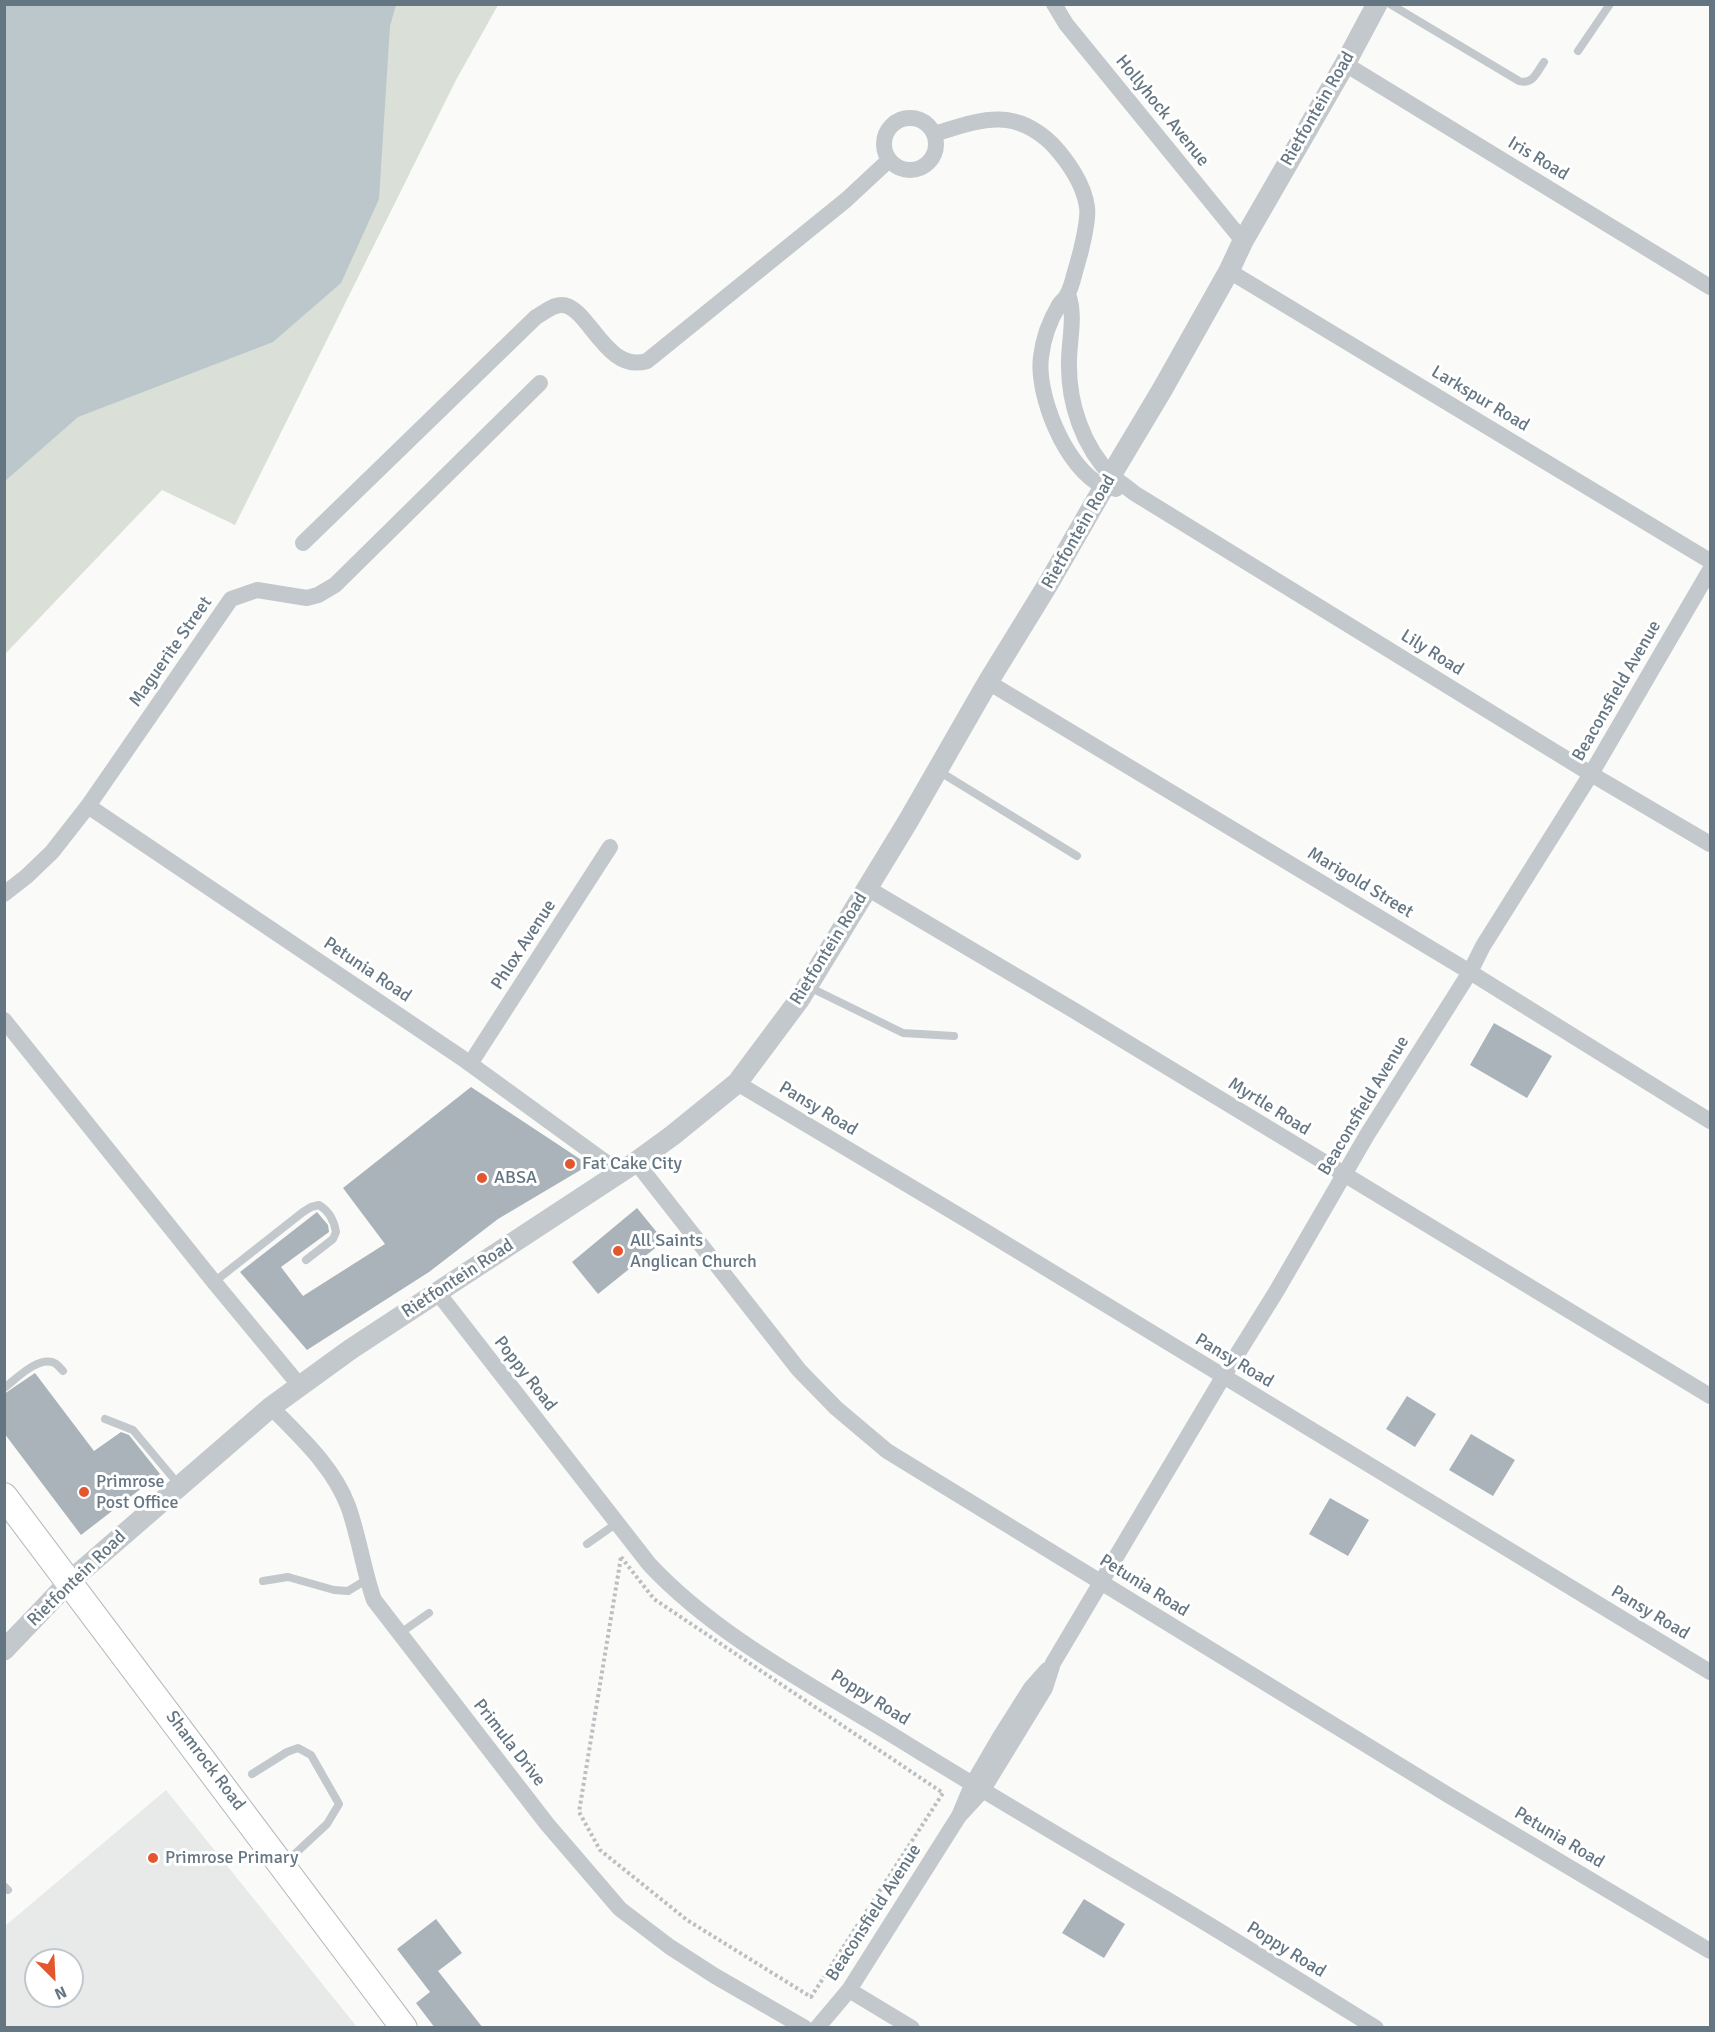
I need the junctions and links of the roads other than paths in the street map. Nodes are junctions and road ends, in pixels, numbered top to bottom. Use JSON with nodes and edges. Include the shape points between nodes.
{"nodes":[{"id":1,"x":1054,"y":4,"type":"edge"},
{"id":2,"x":1377,"y":4,"type":"edge"},
{"id":3,"x":1390,"y":4,"type":"edge"},
{"id":4,"x":1610,"y":4,"type":"edge"},
{"id":5,"x":1578,"y":51,"type":"dead end"},
{"id":6,"x":1544,"y":62,"type":"dead end"},
{"id":7,"x":1345,"y":64,"type":"junction"},
{"id":8,"x":934,"y":134,"type":"junction"},
{"id":9,"x":889,"y":160,"type":"junction"},
{"id":10,"x":1243,"y":241,"type":"junction"},
{"id":11,"x":1229,"y":271,"type":"junction"},
{"id":12,"x":1710,"y":288,"type":"edge"},
{"id":13,"x":1068,"y":294,"type":"junction"},
{"id":14,"x":540,"y":383,"type":"dead end"},
{"id":15,"x":1108,"y":481,"type":"junction"},
{"id":16,"x":303,"y":543,"type":"dead end"},
{"id":17,"x":1710,"y":561,"type":"edge"},
{"id":18,"x":1710,"y":570,"type":"edge"},
{"id":19,"x":988,"y":682,"type":"junction"},
{"id":20,"x":937,"y":770,"type":"junction"},
{"id":21,"x":1591,"y":774,"type":"junction"},
{"id":22,"x":88,"y":806,"type":"junction"},
{"id":23,"x":1710,"y":844,"type":"edge"},
{"id":24,"x":610,"y":847,"type":"dead end"},
{"id":25,"x":1077,"y":856,"type":"dead end"},
{"id":26,"x":867,"y":888,"type":"junction"},
{"id":27,"x":4,"y":894,"type":"edge"},
{"id":28,"x":1470,"y":972,"type":"junction"},
{"id":29,"x":807,"y":986,"type":"junction"},
{"id":30,"x":4,"y":1020,"type":"edge"},
{"id":31,"x":954,"y":1036,"type":"dead end"},
{"id":32,"x":470,"y":1064,"type":"junction"},
{"id":33,"x":737,"y":1083,"type":"junction"},
{"id":34,"x":1710,"y":1121,"type":"edge"},
{"id":35,"x":628,"y":1167,"type":"junction"},
{"id":36,"x":1344,"y":1175,"type":"junction"},
{"id":37,"x":306,"y":1260,"type":"dead end"},
{"id":38,"x":214,"y":1282,"type":"junction"},
{"id":39,"x":438,"y":1293,"type":"junction"},
{"id":40,"x":63,"y":1371,"type":"dead end"},
{"id":41,"x":1223,"y":1377,"type":"junction"},
{"id":42,"x":300,"y":1386,"type":"junction"},
{"id":43,"x":4,"y":1388,"type":"edge"},
{"id":44,"x":1710,"y":1396,"type":"edge"},
{"id":45,"x":271,"y":1407,"type":"junction"},
{"id":46,"x":105,"y":1419,"type":"dead end"},
{"id":47,"x":179,"y":1485,"type":"junction"},
{"id":48,"x":4,"y":1496,"type":"edge"},
{"id":49,"x":617,"y":1523,"type":"junction"},
{"id":50,"x":587,"y":1544,"type":"dead end"},
{"id":51,"x":366,"y":1580,"type":"junction"},
{"id":52,"x":70,"y":1581,"type":"junction"},
{"id":53,"x":263,"y":1581,"type":"dead end"},
{"id":54,"x":1102,"y":1583,"type":"junction"},
{"id":55,"x":429,"y":1613,"type":"dead end"},
{"id":56,"x":399,"y":1634,"type":"junction"},
{"id":57,"x":4,"y":1650,"type":"edge"},
{"id":58,"x":1710,"y":1672,"type":"edge"},
{"id":59,"x":252,"y":1774,"type":"dead end"},
{"id":60,"x":977,"y":1788,"type":"junction"},
{"id":61,"x":283,"y":1866,"type":"junction"},
{"id":62,"x":1710,"y":1951,"type":"edge"},
{"id":63,"x":849,"y":1990,"type":"junction"},
{"id":64,"x":404,"y":2028,"type":"edge"},
{"id":65,"x":805,"y":2028,"type":"edge"},
{"id":66,"x":817,"y":2028,"type":"edge"},
{"id":67,"x":912,"y":2028,"type":"edge"},
{"id":68,"x":1376,"y":2028,"type":"edge"}],
"edges":[{"from":1,"to":10,"type":"street","name":"Hollyhock Avenue","via":[[1066,24]]},
{"from":2,"to":7,"type":"street","name":"Rietfontein Road"},
{"from":3,"to":6,"type":"lane","via":[[1519,81],[1531,81]]},
{"from":4,"to":5,"type":"lane"},
{"from":7,"to":10,"type":"street","name":"Rietfontein Road"},
{"from":7,"to":12,"type":"street","name":"Iris Road"},
{"from":8,"to":9,"type":"street","via":[[934,155],[927,164],[907,170]]},
{"from":8,"to":9,"type":"street","via":[[919,120],[908,118],[898,122],[885,139]]},
{"from":8,"to":13,"type":"street","via":[[973,122],[1007,119],[1040,133],[1059,151],[1076,177],[1088,208]]},
{"from":9,"to":16,"type":"street","via":[[846,200],[647,361],[625,362],[565,305],[536,317]]},
{"from":10,"to":11,"type":"street","name":"Rietfontein Road"},
{"from":11,"to":15,"type":"street","name":"Rietfontein Road"},
{"from":11,"to":17,"type":"street","name":"Larkspur Road"},
{"from":13,"to":15,"type":"street","via":[[1072,305],[1068,363],[1075,412]]},
{"from":13,"to":15,"type":"street","via":[[1054,314],[1043,342],[1041,384],[1050,414],[1077,464],[1089,477]]},
{"from":14,"to":22,"type":"street","name":"Maguerite Street","via":[[336,585],[307,598],[257,590],[231,599]]},
{"from":15,"to":19,"type":"street","name":"Rietfontein Road"},
{"from":15,"to":21,"type":"street","name":"Lily Road","via":[[1134,493]]},
{"from":18,"to":21,"type":"street","name":"Beaconsfield Avenue"},
{"from":19,"to":20,"type":"street","name":"Rietfontein Road"},
{"from":19,"to":28,"type":"street","name":"Marigold Street"},
{"from":20,"to":25,"type":"lane"},
{"from":20,"to":26,"type":"street","name":"Rietfontein Road"},
{"from":21,"to":23,"type":"street","name":"Lily Road"},
{"from":21,"to":28,"type":"street","name":"Beaconsfield Avenue"},
{"from":22,"to":27,"type":"street","name":"Maguerite Street","via":[[52,852]]},
{"from":22,"to":32,"type":"street","name":"Petunia Road"},
{"from":24,"to":32,"type":"street","name":"Phlox Avenue"},
{"from":26,"to":29,"type":"street","name":"Rietfontein Road"},
{"from":26,"to":36,"type":"street","name":"Myrtle Road"},
{"from":28,"to":34,"type":"street","name":"Marigold Street"},
{"from":28,"to":36,"type":"street","name":"Beaconsfield Avenue"},
{"from":29,"to":31,"type":"lane","via":[[903,1033]]},
{"from":29,"to":33,"type":"street","name":"Rietfontein Road"},
{"from":30,"to":38,"type":"street"},
{"from":32,"to":35,"type":"street","name":"Petunia Road"},
{"from":33,"to":35,"type":"street","name":"Rietfontein Road"},
{"from":33,"to":41,"type":"street","name":"Pansy Road"},
{"from":35,"to":39,"type":"street","name":"Rietfontein Road"},
{"from":35,"to":54,"type":"street","name":"Petunia Road","via":[[799,1370],[836,1408],[887,1450]]},
{"from":36,"to":41,"type":"street","name":"Beaconsfield Avenue"},
{"from":36,"to":44,"type":"street","name":"Myrtle Road"},
{"from":37,"to":38,"type":"lane","via":[[333,1239],[336,1232],[326,1209],[319,1205],[303,1212]]},
{"from":38,"to":42,"type":"street"},
{"from":39,"to":42,"type":"street","name":"Rietfontein Road"},
{"from":39,"to":49,"type":"street","name":"Poppy Road"},
{"from":40,"to":43,"type":"lane","via":[[46,1361]]},
{"from":41,"to":54,"type":"street","name":"Beaconsfield Avenue"},
{"from":41,"to":58,"type":"street","name":"Pansy Road"},
{"from":42,"to":45,"type":"street","name":"Rietfontein Road"},
{"from":45,"to":47,"type":"street","name":"Rietfontein Road"},
{"from":45,"to":51,"type":"street","name":"Primula Drive","via":[[311,1449],[340,1489]]},
{"from":46,"to":47,"type":"lane","via":[[133,1430]]},
{"from":47,"to":52,"type":"street","name":"Rietfontein Road"},
{"from":48,"to":52,"type":"main road","name":"Shamrock Road"},
{"from":49,"to":50,"type":"lane"},
{"from":49,"to":60,"type":"street","name":"Poppy Road","via":[[669,1586],[699,1611],[742,1642]]},
{"from":51,"to":53,"type":"lane","via":[[348,1591],[288,1577]]},
{"from":51,"to":56,"type":"street","name":"Primula Drive","via":[[374,1600]]},
{"from":52,"to":57,"type":"street","name":"Rietfontein Road"},
{"from":52,"to":61,"type":"main road","name":"Shamrock Road"},
{"from":54,"to":60,"type":"street","name":"Beaconsfield Avenue","via":[[1053,1663],[1031,1688]]},
{"from":54,"to":62,"type":"street","name":"Petunia Road"},
{"from":55,"to":56,"type":"lane"},
{"from":56,"to":65,"type":"street","name":"Primula Drive","via":[[547,1824],[620,1910],[715,1976]]},
{"from":59,"to":61,"type":"lane","via":[[298,1748],[311,1755],[339,1803],[327,1824]]},
{"from":60,"to":63,"type":"street","name":"Beaconsfield Avenue"},
{"from":60,"to":68,"type":"street","name":"Poppy Road"},
{"from":61,"to":64,"type":"main road","name":"Shamrock Road"},
{"from":63,"to":66,"type":"street","name":"Beaconsfield Avenue"},
{"from":63,"to":67,"type":"street"}]}
